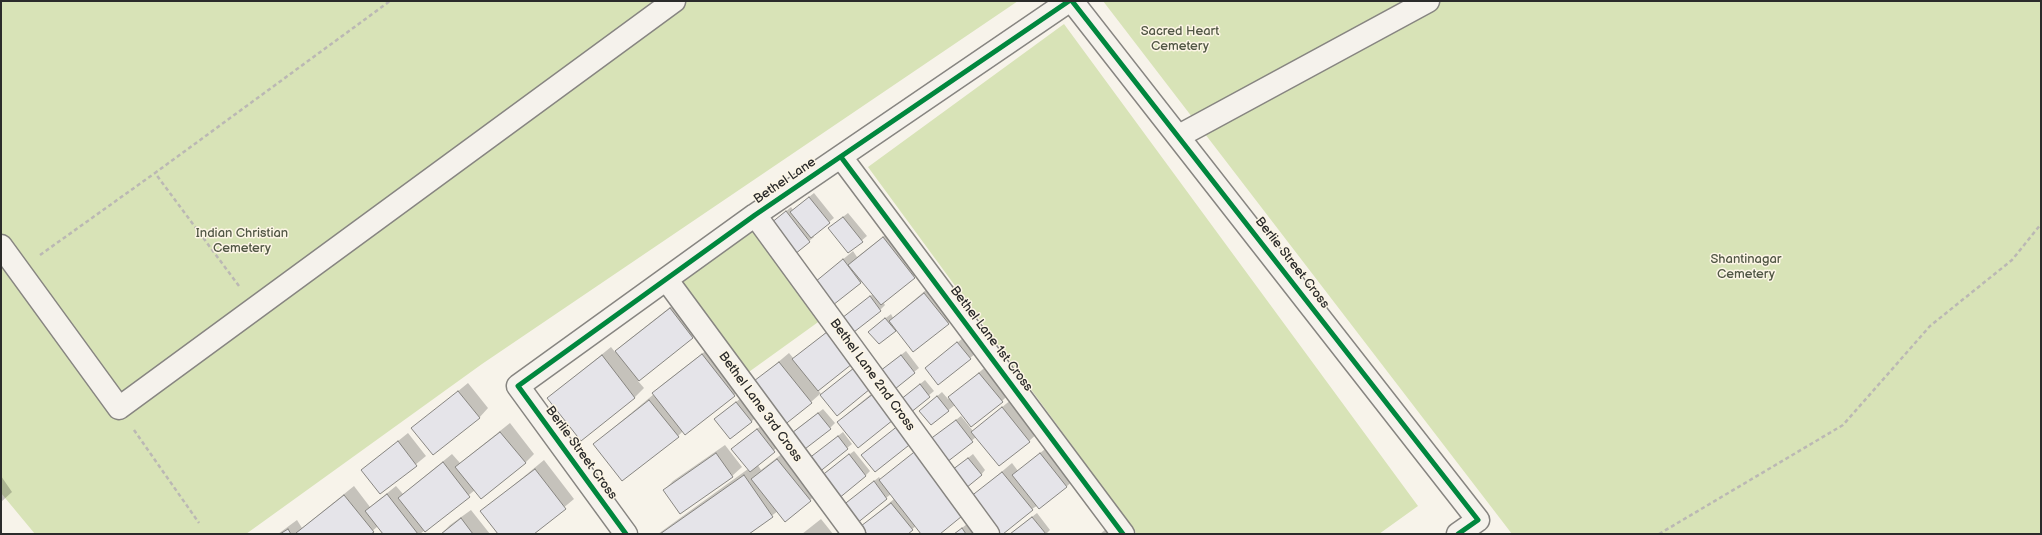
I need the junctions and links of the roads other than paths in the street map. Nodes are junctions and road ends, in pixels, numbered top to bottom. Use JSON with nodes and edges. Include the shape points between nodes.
{"nodes":[{"id":1,"x":674,"y":1,"type":"edge"},
{"id":2,"x":1069,"y":1,"type":"edge"},
{"id":3,"x":1072,"y":1,"type":"edge"},
{"id":4,"x":1428,"y":1,"type":"edge"},
{"id":5,"x":1179,"y":136,"type":"junction"},
{"id":6,"x":841,"y":157,"type":"junction"},
{"id":7,"x":755,"y":215,"type":"junction"},
{"id":8,"x":1,"y":246,"type":"edge"},
{"id":9,"x":666,"y":280,"type":"junction"},
{"id":10,"x":518,"y":386,"type":"joint"},
{"id":11,"x":626,"y":534,"type":"edge"},
{"id":12,"x":854,"y":534,"type":"edge"},
{"id":13,"x":988,"y":534,"type":"edge"},
{"id":14,"x":1123,"y":534,"type":"edge"},
{"id":15,"x":1458,"y":534,"type":"edge"}],
"edges":[{"from":1,"to":8,"type":"street","via":[[119,408]]},
{"from":2,"to":6,"type":"street","name":"Bethel Lane"},
{"from":3,"to":5,"type":"street","name":"Berlie Street Cross"},
{"from":4,"to":5,"type":"street"},
{"from":5,"to":15,"type":"street","name":"Berlie Street Cross","via":[[1478,520]]},
{"from":6,"to":7,"type":"street","name":"Bethel Lane"},
{"from":6,"to":14,"type":"street","name":"Bethel Lane 1st Cross"},
{"from":7,"to":9,"type":"street","name":"Bethel Lane"},
{"from":7,"to":13,"type":"street","name":"Bethel Lane 2nd Cross"},
{"from":9,"to":10,"type":"street","name":"Bethel Lane"},
{"from":9,"to":12,"type":"street","name":"Bethel Lane 3rd Cross"},
{"from":10,"to":11,"type":"street","name":"Berlie Street Cross"}]}
